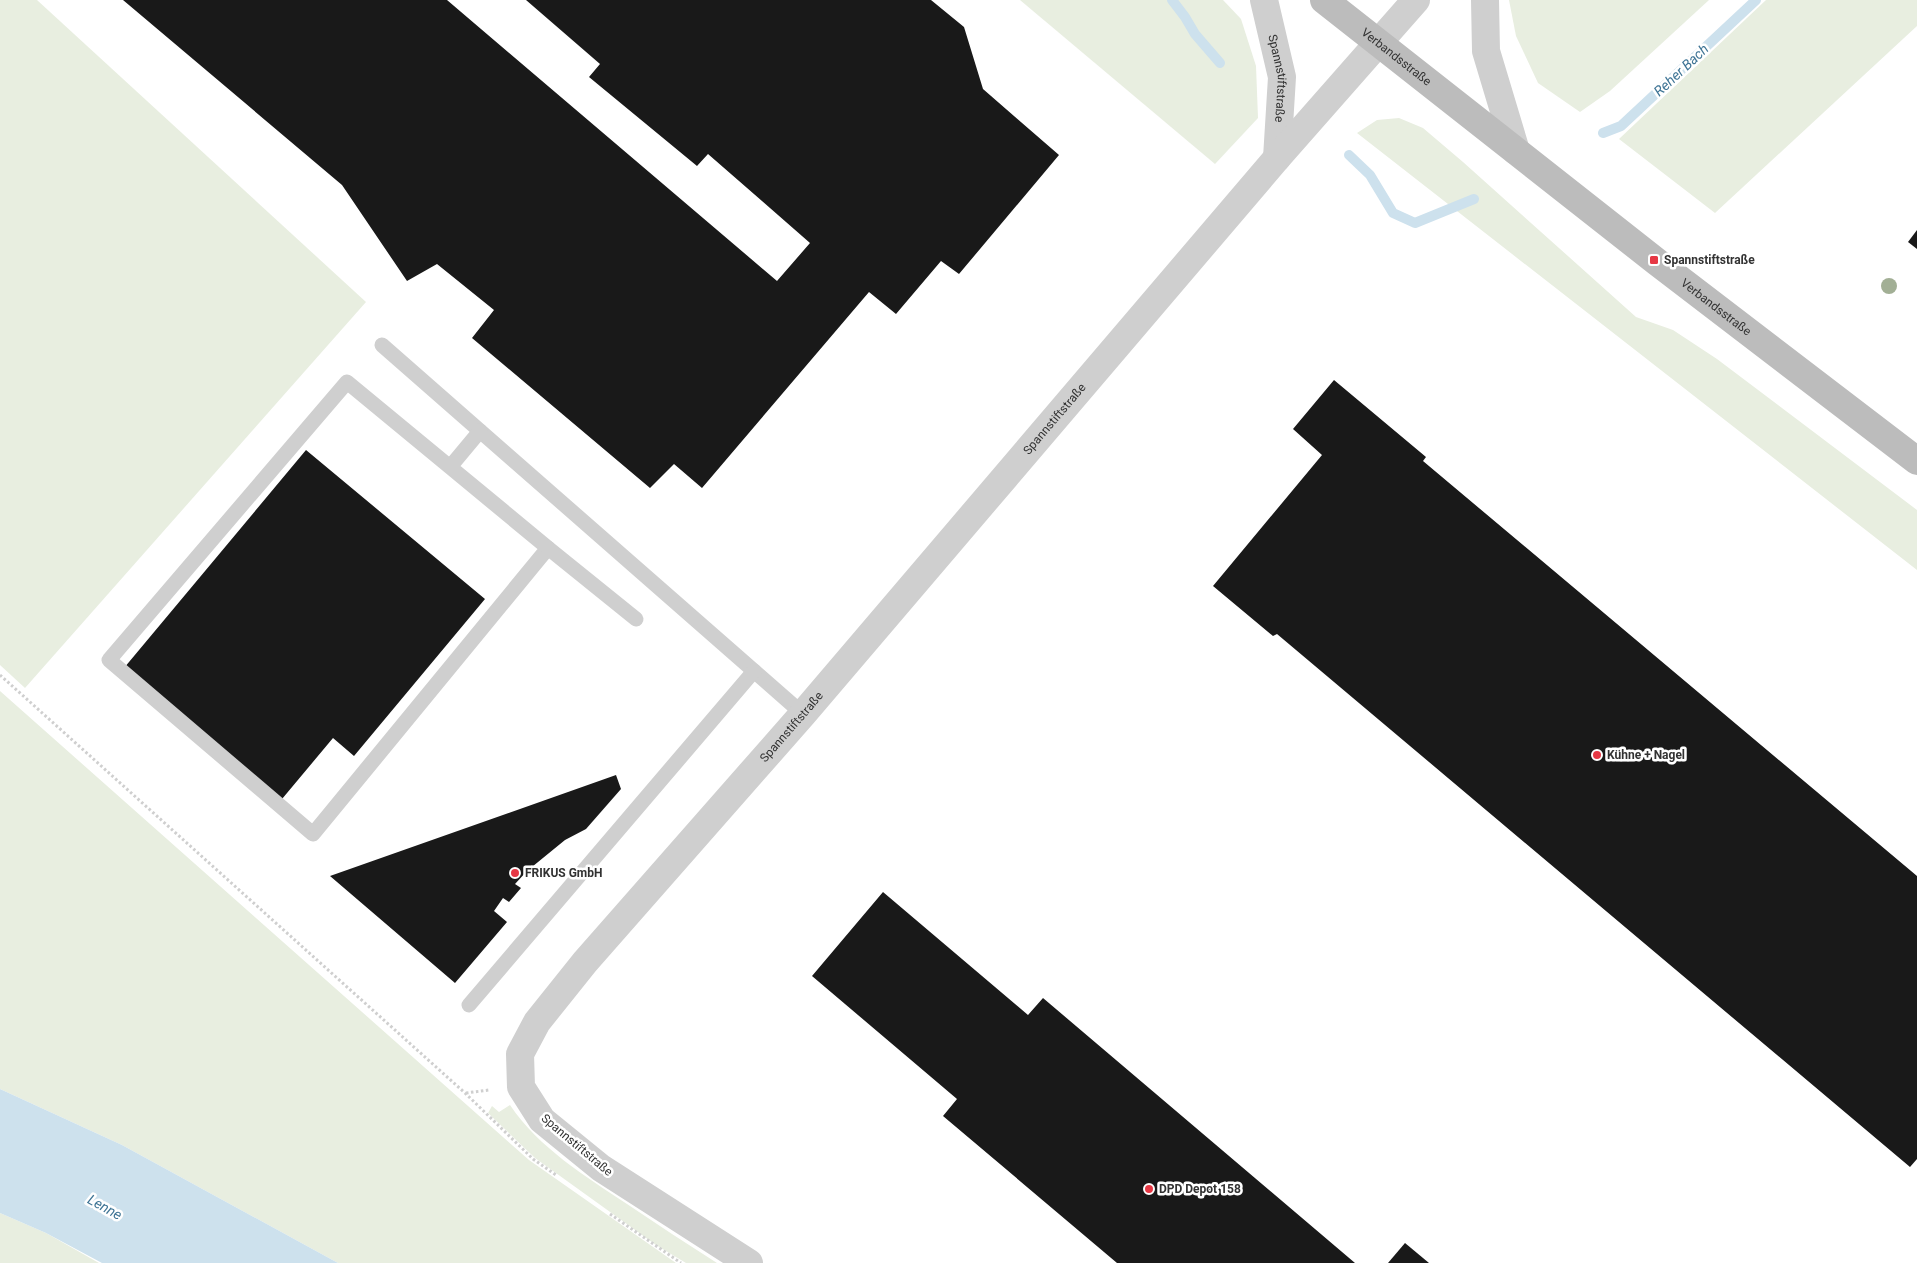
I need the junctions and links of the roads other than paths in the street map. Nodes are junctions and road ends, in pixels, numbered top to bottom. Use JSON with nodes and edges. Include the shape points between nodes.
{"nodes":[{"id":1,"x":1264,"y":0,"type":"edge"},
{"id":2,"x":1324,"y":0,"type":"edge"},
{"id":3,"x":1416,"y":0,"type":"edge"},
{"id":4,"x":1485,"y":0,"type":"edge"},
{"id":5,"x":1378,"y":43,"type":"junction"},
{"id":6,"x":1516,"y":152,"type":"junction"},
{"id":7,"x":1277,"y":158,"type":"junction"},
{"id":8,"x":382,"y":345,"type":"dead end"},
{"id":9,"x":480,"y":431,"type":"junction"},
{"id":10,"x":1917,"y":461,"type":"edge"},
{"id":11,"x":450,"y":467,"type":"junction"},
{"id":12,"x":548,"y":548,"type":"junction"},
{"id":13,"x":636,"y":619,"type":"dead end"},
{"id":14,"x":754,"y":671,"type":"junction"},
{"id":15,"x":803,"y":714,"type":"junction"},
{"id":16,"x":469,"y":1005,"type":"dead end"},
{"id":17,"x":748,"y":1263,"type":"edge"}],
"edges":[{"from":1,"to":7,"type":"street","name":"Spannstiftstraße","via":[[1282,77]]},
{"from":2,"to":5,"type":"main road","name":"Verbandsstraße"},
{"from":3,"to":5,"type":"street","name":"Spannstiftstraße"},
{"from":4,"to":6,"type":"street","via":[[1486,51]]},
{"from":5,"to":6,"type":"main road","name":"Verbandsstraße"},
{"from":5,"to":7,"type":"street","name":"Spannstiftstraße"},
{"from":6,"to":10,"type":"main road","name":"Verbandsstraße"},
{"from":7,"to":15,"type":"street","name":"Spannstiftstraße"},
{"from":8,"to":9,"type":"lane"},
{"from":9,"to":11,"type":"lane"},
{"from":9,"to":14,"type":"lane"},
{"from":11,"to":12,"type":"lane"},
{"from":11,"to":12,"type":"lane","via":[[347,382],[109,660],[313,834]]},
{"from":12,"to":13,"type":"lane"},
{"from":14,"to":15,"type":"lane"},
{"from":14,"to":16,"type":"lane"},
{"from":15,"to":17,"type":"street","name":"Spannstiftstraße","via":[[585,962],[537,1022],[520,1054],[521,1087],[542,1120],[600,1168]]}]}
